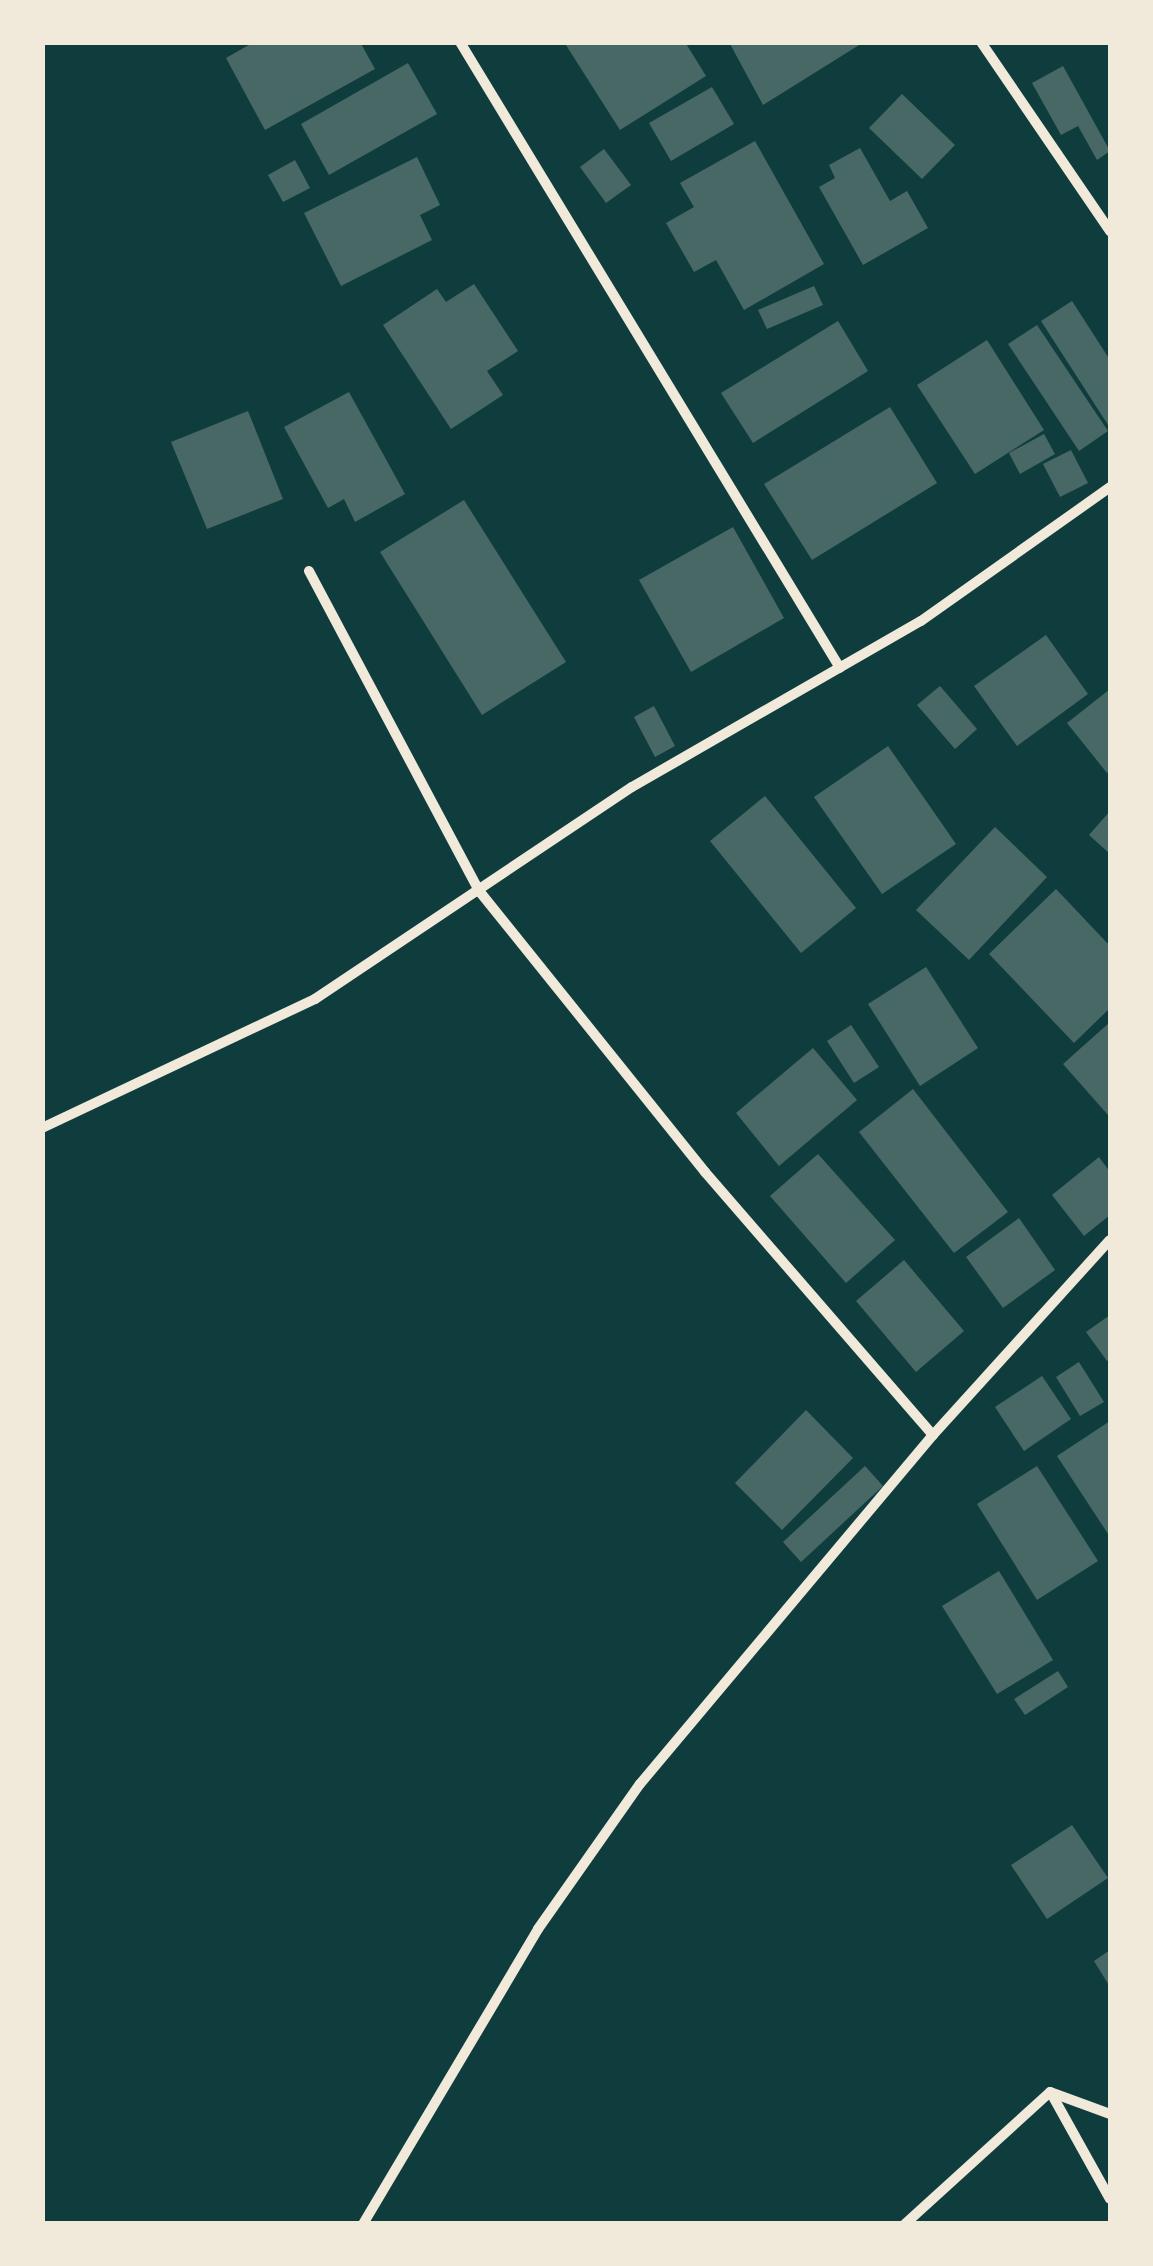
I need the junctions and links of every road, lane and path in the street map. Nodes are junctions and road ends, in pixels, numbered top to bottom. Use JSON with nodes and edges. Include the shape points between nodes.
{"nodes":[{"id":1,"x":460,"y":42,"type":"edge"},
{"id":2,"x":985,"y":44,"type":"edge"},
{"id":3,"x":1110,"y":231,"type":"edge"},
{"id":4,"x":1110,"y":487,"type":"edge"},
{"id":5,"x":309,"y":570,"type":"dead end"},
{"id":6,"x":840,"y":668,"type":"junction"},
{"id":7,"x":480,"y":892,"type":"junction"},
{"id":8,"x":42,"y":1128,"type":"edge"},
{"id":9,"x":1110,"y":1240,"type":"edge"},
{"id":10,"x":933,"y":1436,"type":"junction"},
{"id":11,"x":1050,"y":2092,"type":"junction"},
{"id":12,"x":1110,"y":2114,"type":"edge"},
{"id":13,"x":1110,"y":2198,"type":"edge"},
{"id":14,"x":364,"y":2224,"type":"edge"},
{"id":15,"x":905,"y":2224,"type":"edge"}],
"edges":[{"from":1,"to":6,"type":"street"},
{"from":2,"to":3,"type":"street"},
{"from":4,"to":6,"type":"street","via":[[922,621]]},
{"from":5,"to":7,"type":"street"},
{"from":6,"to":7,"type":"street","via":[[632,788]]},
{"from":7,"to":8,"type":"street","via":[[315,999]]},
{"from":7,"to":10,"type":"street","via":[[705,1172]]},
{"from":9,"to":10,"type":"street"},
{"from":10,"to":14,"type":"street","via":[[640,1784],[538,1929]]},
{"from":11,"to":12,"type":"street"},
{"from":11,"to":13,"type":"street"},
{"from":11,"to":15,"type":"street"}]}
